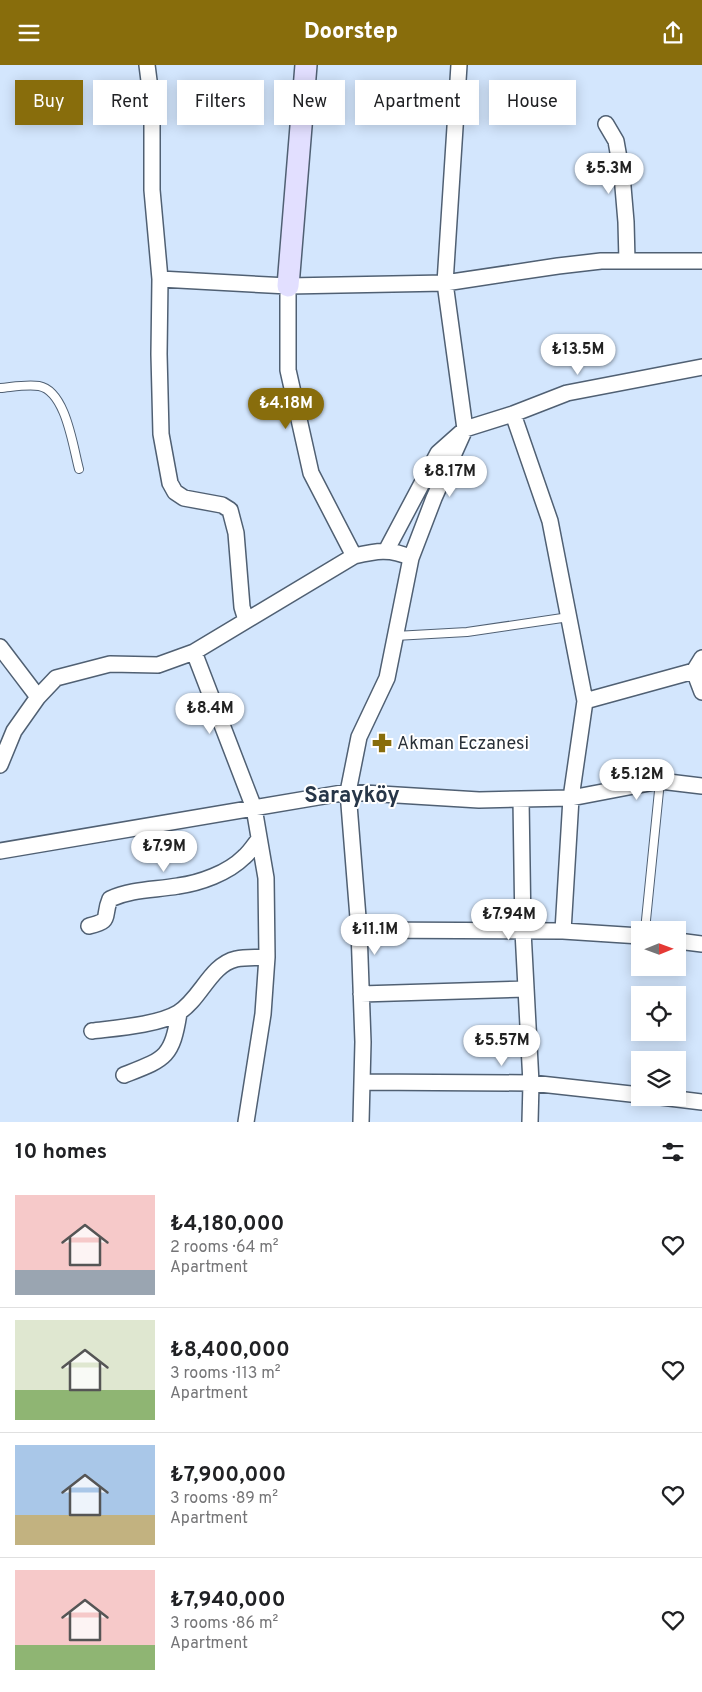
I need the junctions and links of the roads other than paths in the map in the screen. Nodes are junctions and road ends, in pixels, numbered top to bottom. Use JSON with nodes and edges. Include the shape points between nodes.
{"nodes":[{"id":1,"x":148,"y":65,"type":"edge"},
{"id":2,"x":306,"y":65,"type":"edge"},
{"id":3,"x":459,"y":65,"type":"edge"},
{"id":4,"x":606,"y":124,"type":"dead end"},
{"id":5,"x":627,"y":261,"type":"junction"},
{"id":6,"x":702,"y":261,"type":"edge"},
{"id":7,"x":160,"y":279,"type":"junction"},
{"id":8,"x":445,"y":283,"type":"junction"},
{"id":9,"x":288,"y":286,"type":"junction"},
{"id":10,"x":702,"y":367,"type":"edge"},
{"id":11,"x":0,"y":388,"type":"edge"},
{"id":12,"x":513,"y":414,"type":"junction"},
{"id":13,"x":465,"y":429,"type":"junction"},
{"id":14,"x":79,"y":469,"type":"dead end"},
{"id":15,"x":386,"y":551,"type":"junction"},
{"id":16,"x":354,"y":556,"type":"junction"},
{"id":17,"x":411,"y":558,"type":"junction"},
{"id":18,"x":569,"y":617,"type":"junction"},
{"id":19,"x":246,"y":620,"type":"junction"},
{"id":20,"x":395,"y":636,"type":"junction"},
{"id":21,"x":0,"y":647,"type":"edge"},
{"id":22,"x":194,"y":652,"type":"junction"},
{"id":23,"x":702,"y":658,"type":"edge"},
{"id":24,"x":694,"y":671,"type":"junction"},
{"id":25,"x":702,"y":692,"type":"edge"},
{"id":26,"x":38,"y":697,"type":"junction"},
{"id":27,"x":585,"y":701,"type":"junction"},
{"id":28,"x":7,"y":732,"type":"edge"},
{"id":29,"x":0,"y":765,"type":"edge"},
{"id":30,"x":660,"y":781,"type":"junction"},
{"id":31,"x":702,"y":786,"type":"edge"},
{"id":32,"x":348,"y":792,"type":"junction"},
{"id":33,"x":521,"y":799,"type":"junction"},
{"id":34,"x":572,"y":799,"type":"junction"},
{"id":35,"x":254,"y":808,"type":"junction"},
{"id":36,"x":259,"y":839,"type":"junction"},
{"id":37,"x":0,"y":851,"type":"edge"},
{"id":38,"x":646,"y":921,"type":"edge"},
{"id":39,"x":89,"y":926,"type":"dead end"},
{"id":40,"x":359,"y":930,"type":"junction"},
{"id":41,"x":523,"y":931,"type":"junction"},
{"id":42,"x":563,"y":931,"type":"junction"},
{"id":43,"x":631,"y":935,"type":"edge"},
{"id":44,"x":686,"y":942,"type":"edge"},
{"id":45,"x":702,"y":944,"type":"edge"},
{"id":46,"x":267,"y":957,"type":"junction"},
{"id":47,"x":526,"y":989,"type":"junction"},
{"id":48,"x":361,"y":994,"type":"junction"},
{"id":49,"x":179,"y":1013,"type":"junction"},
{"id":50,"x":92,"y":1031,"type":"dead end"},
{"id":51,"x":124,"y":1075,"type":"dead end"},
{"id":52,"x":362,"y":1082,"type":"junction"},
{"id":53,"x":531,"y":1083,"type":"junction"},
{"id":54,"x":631,"y":1094,"type":"edge"},
{"id":55,"x":686,"y":1100,"type":"edge"},
{"id":56,"x":702,"y":1102,"type":"edge"},
{"id":57,"x":246,"y":1122,"type":"edge"},
{"id":58,"x":361,"y":1122,"type":"edge"},
{"id":59,"x":530,"y":1122,"type":"edge"}],
"edges":[{"from":1,"to":7,"type":"street","via":[[152,104],[152,190]]},
{"from":2,"to":9,"type":"street"},
{"from":3,"to":8,"type":"street"},
{"from":4,"to":5,"type":"street","via":[[616,141],[622,175]]},
{"from":5,"to":6,"type":"street"},
{"from":5,"to":8,"type":"street","via":[[558,266]]},
{"from":7,"to":9,"type":"street"},
{"from":7,"to":19,"type":"street","via":[[161,434],[170,483],[184,498],[222,505],[230,510],[236,533]]},
{"from":8,"to":9,"type":"street"},
{"from":8,"to":13,"type":"street"},
{"from":9,"to":16,"type":"street","via":[[288,370],[311,473]]},
{"from":10,"to":12,"type":"street","via":[[567,393]]},
{"from":11,"to":14,"type":"lane","via":[[38,385],[51,392],[64,412]]},
{"from":12,"to":13,"type":"street"},
{"from":12,"to":18,"type":"street","via":[[550,521]]},
{"from":13,"to":15,"type":"street","via":[[438,453]]},
{"from":13,"to":17,"type":"street"},
{"from":15,"to":16,"type":"street"},
{"from":15,"to":17,"type":"street"},
{"from":16,"to":19,"type":"street"},
{"from":17,"to":20,"type":"street"},
{"from":18,"to":20,"type":"lane","via":[[467,632]]},
{"from":18,"to":27,"type":"street"},
{"from":19,"to":22,"type":"street"},
{"from":20,"to":32,"type":"street","via":[[387,678],[359,737]]},
{"from":21,"to":26,"type":"street"},
{"from":22,"to":26,"type":"street","via":[[158,665],[110,664],[56,678]]},
{"from":22,"to":35,"type":"street"},
{"from":23,"to":24,"type":"street"},
{"from":24,"to":25,"type":"street"},
{"from":24,"to":27,"type":"street"},
{"from":26,"to":28,"type":"street"},
{"from":27,"to":34,"type":"street"},
{"from":28,"to":29,"type":"street"},
{"from":30,"to":31,"type":"street"},
{"from":30,"to":34,"type":"street"},
{"from":30,"to":38,"type":"lane"},
{"from":32,"to":33,"type":"street","via":[[479,800]]},
{"from":32,"to":35,"type":"street"},
{"from":32,"to":40,"type":"street"},
{"from":33,"to":34,"type":"street"},
{"from":33,"to":41,"type":"street"},
{"from":34,"to":42,"type":"street"},
{"from":35,"to":36,"type":"street"},
{"from":35,"to":37,"type":"street"},
{"from":36,"to":39,"type":"street","via":[[230,868],[208,877],[180,886],[123,893],[110,899],[106,918],[102,923]]},
{"from":36,"to":46,"type":"street","via":[[266,879]]},
{"from":40,"to":41,"type":"street"},
{"from":40,"to":48,"type":"street"},
{"from":41,"to":42,"type":"street"},
{"from":41,"to":47,"type":"street"},
{"from":42,"to":43,"type":"street"},
{"from":44,"to":45,"type":"street"},
{"from":46,"to":49,"type":"street","via":[[236,959],[220,967]]},
{"from":46,"to":57,"type":"street","via":[[264,1014]]},
{"from":47,"to":48,"type":"street"},
{"from":47,"to":53,"type":"street"},
{"from":48,"to":52,"type":"street"},
{"from":49,"to":50,"type":"street","via":[[168,1018]]},
{"from":49,"to":51,"type":"street","via":[[176,1034],[167,1052],[152,1064]]},
{"from":52,"to":53,"type":"street"},
{"from":52,"to":58,"type":"street"},
{"from":53,"to":54,"type":"street"},
{"from":53,"to":59,"type":"street"},
{"from":55,"to":56,"type":"street"}]}
